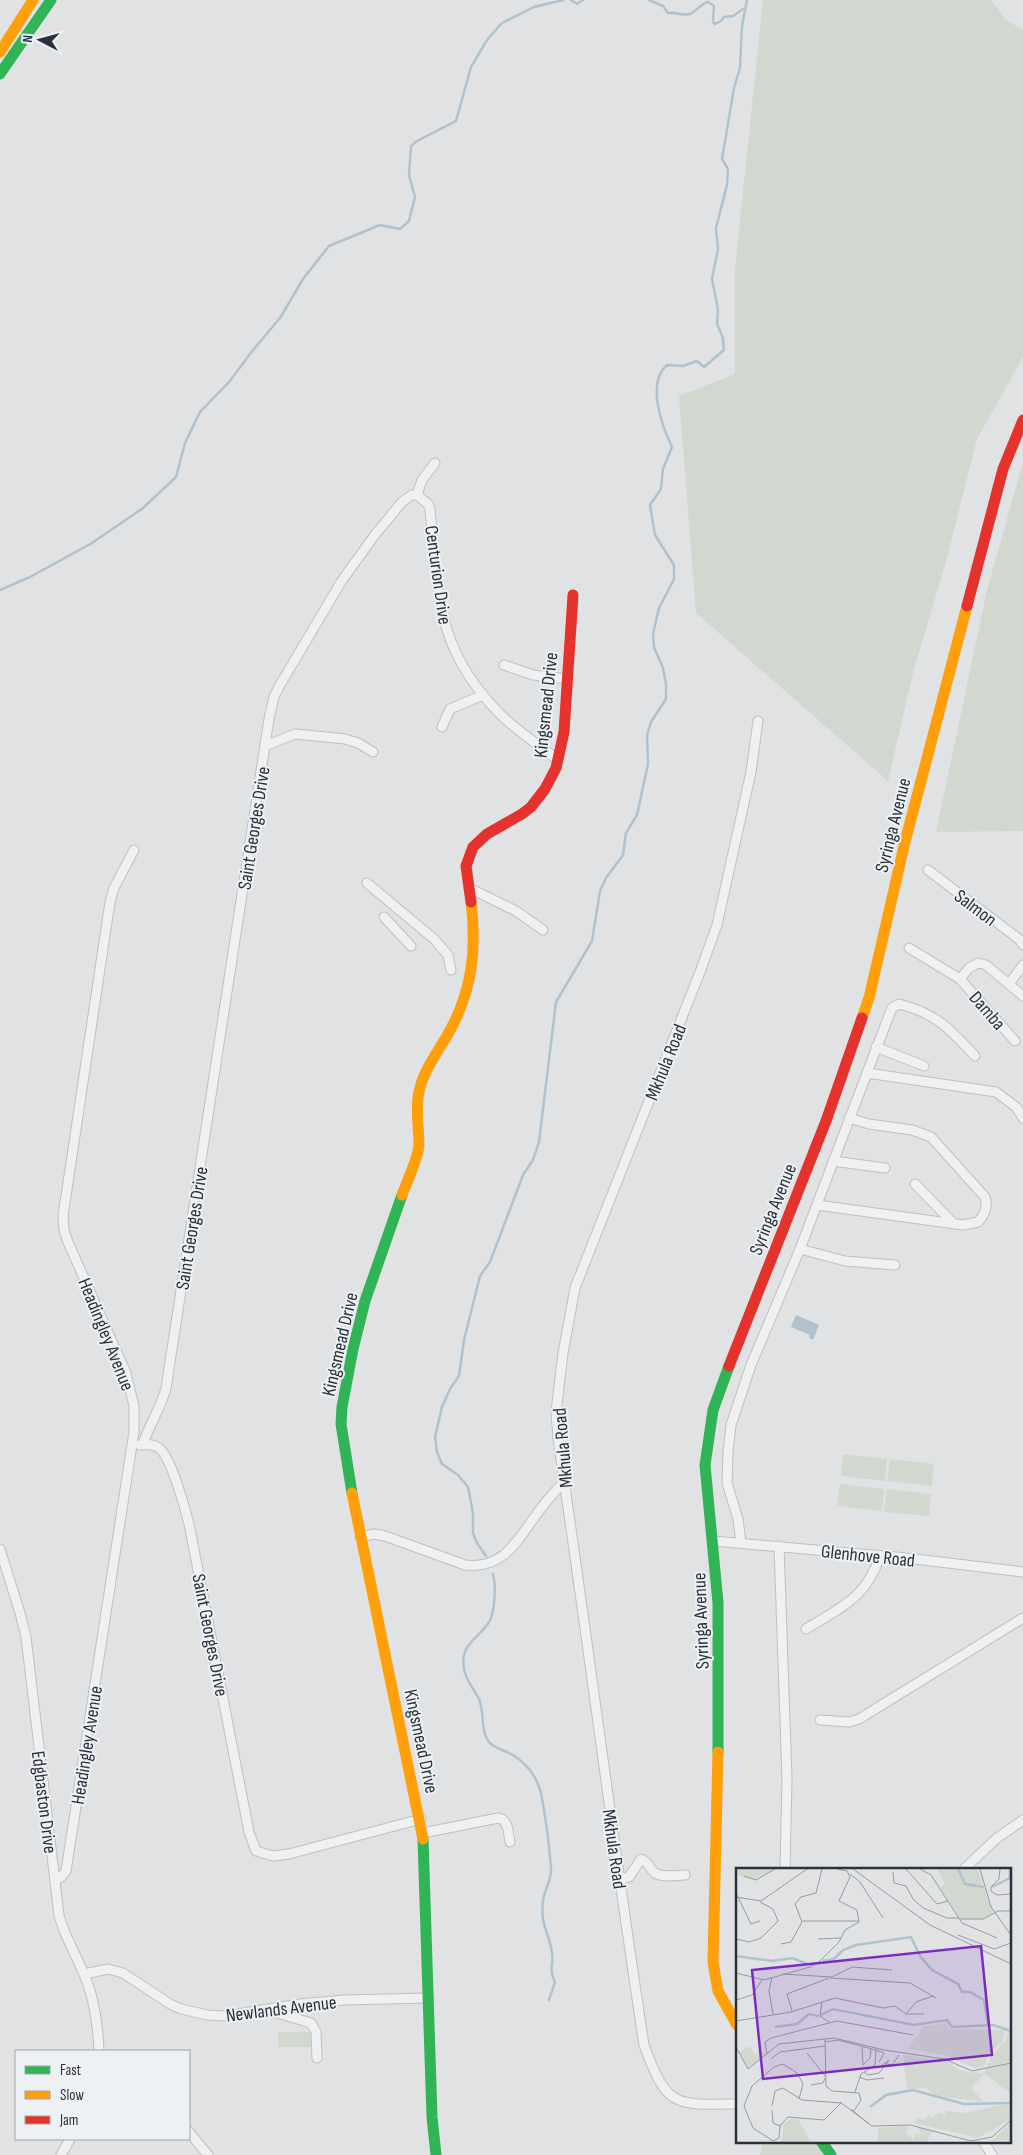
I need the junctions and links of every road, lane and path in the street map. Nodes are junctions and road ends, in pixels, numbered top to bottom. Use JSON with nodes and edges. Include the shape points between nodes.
{"nodes":[{"id":1,"x":33,"y":0,"type":"edge"},
{"id":2,"x":51,"y":0,"type":"edge"},
{"id":3,"x":0,"y":52,"type":"edge"},
{"id":4,"x":0,"y":74,"type":"edge"},
{"id":5,"x":1023,"y":420,"type":"edge"},
{"id":6,"x":435,"y":463,"type":"dead end"},
{"id":7,"x":417,"y":495,"type":"junction"},
{"id":8,"x":573,"y":595,"type":"dead end"},
{"id":9,"x":504,"y":666,"type":"dead end"},
{"id":10,"x":567,"y":679,"type":"junction"},
{"id":11,"x":483,"y":695,"type":"junction"},
{"id":12,"x":758,"y":721,"type":"dead end"},
{"id":13,"x":442,"y":727,"type":"dead end"},
{"id":14,"x":564,"y":733,"type":"junction"},
{"id":15,"x":539,"y":745,"type":"junction"},
{"id":16,"x":265,"y":746,"type":"junction"},
{"id":17,"x":373,"y":752,"type":"dead end"},
{"id":18,"x":559,"y":761,"type":"junction"},
{"id":19,"x":550,"y":781,"type":"junction"},
{"id":20,"x":134,"y":850,"type":"dead end"},
{"id":21,"x":928,"y":870,"type":"dead end"},
{"id":22,"x":367,"y":883,"type":"dead end"},
{"id":23,"x":469,"y":888,"type":"junction"},
{"id":24,"x":384,"y":917,"type":"dead end"},
{"id":25,"x":542,"y":930,"type":"dead end"},
{"id":26,"x":1023,"y":945,"type":"edge"},
{"id":27,"x":411,"y":946,"type":"dead end"},
{"id":28,"x":909,"y":948,"type":"dead end"},
{"id":29,"x":1023,"y":965,"type":"edge"},
{"id":30,"x":451,"y":970,"type":"dead end"},
{"id":31,"x":960,"y":979,"type":"junction"},
{"id":32,"x":1009,"y":984,"type":"junction"},
{"id":33,"x":1023,"y":996,"type":"edge"},
{"id":34,"x":1015,"y":1041,"type":"dead end"},
{"id":35,"x":876,"y":1047,"type":"junction"},
{"id":36,"x":974,"y":1056,"type":"dead end"},
{"id":37,"x":924,"y":1066,"type":"dead end"},
{"id":38,"x":867,"y":1073,"type":"junction"},
{"id":39,"x":849,"y":1118,"type":"junction"},
{"id":40,"x":1023,"y":1118,"type":"edge"},
{"id":41,"x":833,"y":1161,"type":"junction"},
{"id":42,"x":885,"y":1168,"type":"dead end"},
{"id":43,"x":915,"y":1184,"type":"dead end"},
{"id":44,"x":817,"y":1204,"type":"junction"},
{"id":45,"x":954,"y":1224,"type":"junction"},
{"id":46,"x":800,"y":1249,"type":"junction"},
{"id":47,"x":895,"y":1265,"type":"dead end"},
{"id":48,"x":143,"y":1444,"type":"junction"},
{"id":49,"x":132,"y":1445,"type":"junction"},
{"id":50,"x":564,"y":1482,"type":"junction"},
{"id":51,"x":360,"y":1537,"type":"junction"},
{"id":52,"x":713,"y":1542,"type":"junction"},
{"id":53,"x":741,"y":1543,"type":"junction"},
{"id":54,"x":779,"y":1546,"type":"junction"},
{"id":55,"x":0,"y":1549,"type":"edge"},
{"id":56,"x":880,"y":1556,"type":"junction"},
{"id":57,"x":1023,"y":1572,"type":"edge"},
{"id":58,"x":1023,"y":1618,"type":"edge"},
{"id":59,"x":806,"y":1630,"type":"dead end"},
{"id":60,"x":820,"y":1720,"type":"dead end"},
{"id":61,"x":421,"y":1819,"type":"junction"},
{"id":62,"x":1023,"y":1820,"type":"edge"},
{"id":63,"x":423,"y":1833,"type":"junction"},
{"id":64,"x":510,"y":1842,"type":"dead end"},
{"id":65,"x":785,"y":1868,"type":"edge"},
{"id":66,"x":965,"y":1868,"type":"edge"},
{"id":67,"x":685,"y":1875,"type":"dead end"},
{"id":68,"x":620,"y":1880,"type":"junction"},
{"id":69,"x":55,"y":1881,"type":"junction"},
{"id":70,"x":84,"y":1974,"type":"junction"},
{"id":71,"x":429,"y":1998,"type":"junction"},
{"id":72,"x":266,"y":2010,"type":"junction"},
{"id":73,"x":736,"y":2023,"type":"edge"},
{"id":74,"x":99,"y":2050,"type":"edge"},
{"id":75,"x":317,"y":2058,"type":"dead end"},
{"id":76,"x":736,"y":2104,"type":"edge"},
{"id":77,"x":190,"y":2133,"type":"edge"},
{"id":78,"x":69,"y":2140,"type":"edge"},
{"id":79,"x":822,"y":2142,"type":"edge"},
{"id":80,"x":984,"y":2142,"type":"edge"},
{"id":81,"x":61,"y":2155,"type":"edge"},
{"id":82,"x":208,"y":2155,"type":"edge"},
{"id":83,"x":436,"y":2155,"type":"edge"},
{"id":84,"x":831,"y":2155,"type":"edge"},
{"id":85,"x":992,"y":2155,"type":"edge"}],
"edges":[{"from":1,"to":3,"type":"main road"},
{"from":2,"to":4,"type":"main road"},
{"from":5,"to":52,"type":"main road","name":"Syringa Avenue","via":[[1003,469],[905,842],[866,1005],[826,1120],[712,1411],[705,1456]]},
{"from":6,"to":7,"type":"street","via":[[422,480]]},
{"from":7,"to":11,"type":"street","name":"Centurion Drive","via":[[430,509],[439,601],[447,634],[471,680]]},
{"from":7,"to":16,"type":"street","name":"Saint Georges Drive","via":[[402,502],[374,536],[302,646],[274,697]]},
{"from":8,"to":10,"type":"main road","name":"Kingsmead Drive"},
{"from":9,"to":10,"type":"street","via":[[527,674]]},
{"from":10,"to":14,"type":"main road","name":"Kingsmead Drive"},
{"from":11,"to":13,"type":"street","via":[[450,709]]},
{"from":11,"to":15,"type":"street","name":"Centurion Drive"},
{"from":12,"to":50,"type":"street","name":"Mkhula Road","via":[[751,772],[717,925],[575,1288],[556,1412]]},
{"from":14,"to":15,"type":"street","via":[[554,747]]},
{"from":14,"to":18,"type":"main road","name":"Kingsmead Drive"},
{"from":15,"to":18,"type":"street","name":"Centurion Drive"},
{"from":15,"to":19,"type":"street","name":"Centurion Drive","via":[[550,765]]},
{"from":16,"to":17,"type":"street","via":[[295,734],[306,734],[345,739]]},
{"from":16,"to":48,"type":"street","name":"Saint Georges Drive","via":[[166,1388]]},
{"from":18,"to":19,"type":"main road","name":"Kingsmead Drive"},
{"from":19,"to":23,"type":"main road","name":"Kingsmead Drive","via":[[522,814],[487,834],[470,849],[466,866]]},
{"from":20,"to":49,"type":"street","name":"Headingley Avenue","via":[[110,902],[63,1216],[68,1242],[126,1372],[134,1406]]},
{"from":21,"to":26,"type":"street","name":"Salmon"},
{"from":22,"to":30,"type":"street","via":[[444,950],[451,961]]},
{"from":23,"to":25,"type":"street","via":[[516,911]]},
{"from":23,"to":51,"type":"main road","name":"Kingsmead Drive","via":[[476,942],[474,968],[458,1016],[419,1090],[418,1147],[365,1301],[344,1400],[341,1424]]},
{"from":24,"to":27,"type":"street"},
{"from":28,"to":31,"type":"street","name":"Damba"},
{"from":29,"to":32,"type":"street"},
{"from":31,"to":32,"type":"street","name":"Damba","via":[[978,963],[986,965]]},
{"from":31,"to":34,"type":"street","name":"Damba"},
{"from":32,"to":33,"type":"street","name":"Damba"},
{"from":35,"to":36,"type":"street","via":[[892,1008],[899,1004],[940,1020]]},
{"from":35,"to":37,"type":"street"},
{"from":35,"to":38,"type":"street"},
{"from":38,"to":39,"type":"street"},
{"from":38,"to":40,"type":"street","via":[[991,1091],[1006,1098]]},
{"from":39,"to":41,"type":"street"},
{"from":39,"to":45,"type":"street","via":[[912,1130],[931,1137],[981,1191],[987,1204],[978,1222],[969,1226]]},
{"from":41,"to":42,"type":"street"},
{"from":41,"to":44,"type":"street"},
{"from":43,"to":45,"type":"street"},
{"from":44,"to":45,"type":"street"},
{"from":44,"to":46,"type":"street"},
{"from":46,"to":47,"type":"street","via":[[845,1261]]},
{"from":46,"to":53,"type":"street","via":[[751,1365],[731,1425],[727,1483],[738,1519]]},
{"from":48,"to":49,"type":"street"},
{"from":48,"to":61,"type":"street","name":"Saint Georges Drive","via":[[155,1446],[164,1454],[183,1502],[249,1832],[256,1851],[273,1856],[289,1854]]},
{"from":49,"to":69,"type":"street","name":"Headingley Avenue","via":[[66,1871]]},
{"from":50,"to":51,"type":"street","via":[[510,1549],[487,1564],[465,1564],[385,1536],[368,1534]]},
{"from":50,"to":68,"type":"street","name":"Mkhula Road"},
{"from":51,"to":61,"type":"main road","name":"Kingsmead Drive"},
{"from":52,"to":53,"type":"street","name":"Glenhove Road"},
{"from":52,"to":73,"type":"main road","name":"Syringa Avenue","via":[[719,1687],[713,1962],[718,1991]]},
{"from":53,"to":54,"type":"street","name":"Glenhove Road"},
{"from":54,"to":56,"type":"street","name":"Glenhove Road"},
{"from":54,"to":65,"type":"street","via":[[787,1779]]},
{"from":55,"to":69,"type":"street","name":"Edgbaston Drive","via":[[26,1637]]},
{"from":56,"to":57,"type":"street","name":"Glenhove Road"},
{"from":56,"to":59,"type":"street","via":[[857,1597]]},
{"from":58,"to":60,"type":"street","via":[[859,1719],[849,1722]]},
{"from":61,"to":63,"type":"main road","name":"Kingsmead Drive"},
{"from":62,"to":66,"type":"street","via":[[997,1838]]},
{"from":63,"to":64,"type":"street","via":[[498,1818],[506,1824]]},
{"from":63,"to":71,"type":"main road","name":"Kingsmead Drive"},
{"from":67,"to":68,"type":"street","via":[[658,1875],[641,1859],[629,1877]]},
{"from":68,"to":76,"type":"street","name":"Mkhula Road","via":[[644,2045],[656,2078],[669,2095],[680,2101]]},
{"from":69,"to":70,"type":"street","name":"Edgbaston Drive","via":[[62,1925]]},
{"from":70,"to":72,"type":"street","name":"Newlands Avenue","via":[[108,1969],[123,1974],[170,2004],[192,2012],[225,2016]]},
{"from":70,"to":74,"type":"street","name":"Edgbaston Drive","via":[[95,2015]]},
{"from":71,"to":72,"type":"street","name":"Newlands Avenue","via":[[344,2000]]},
{"from":71,"to":83,"type":"main road","name":"Kingsmead Drive"},
{"from":72,"to":75,"type":"street","via":[[311,2023],[316,2032]]},
{"from":77,"to":82,"type":"street"},
{"from":78,"to":81,"type":"street"},
{"from":79,"to":84,"type":"main road"},
{"from":80,"to":85,"type":"street"}]}
